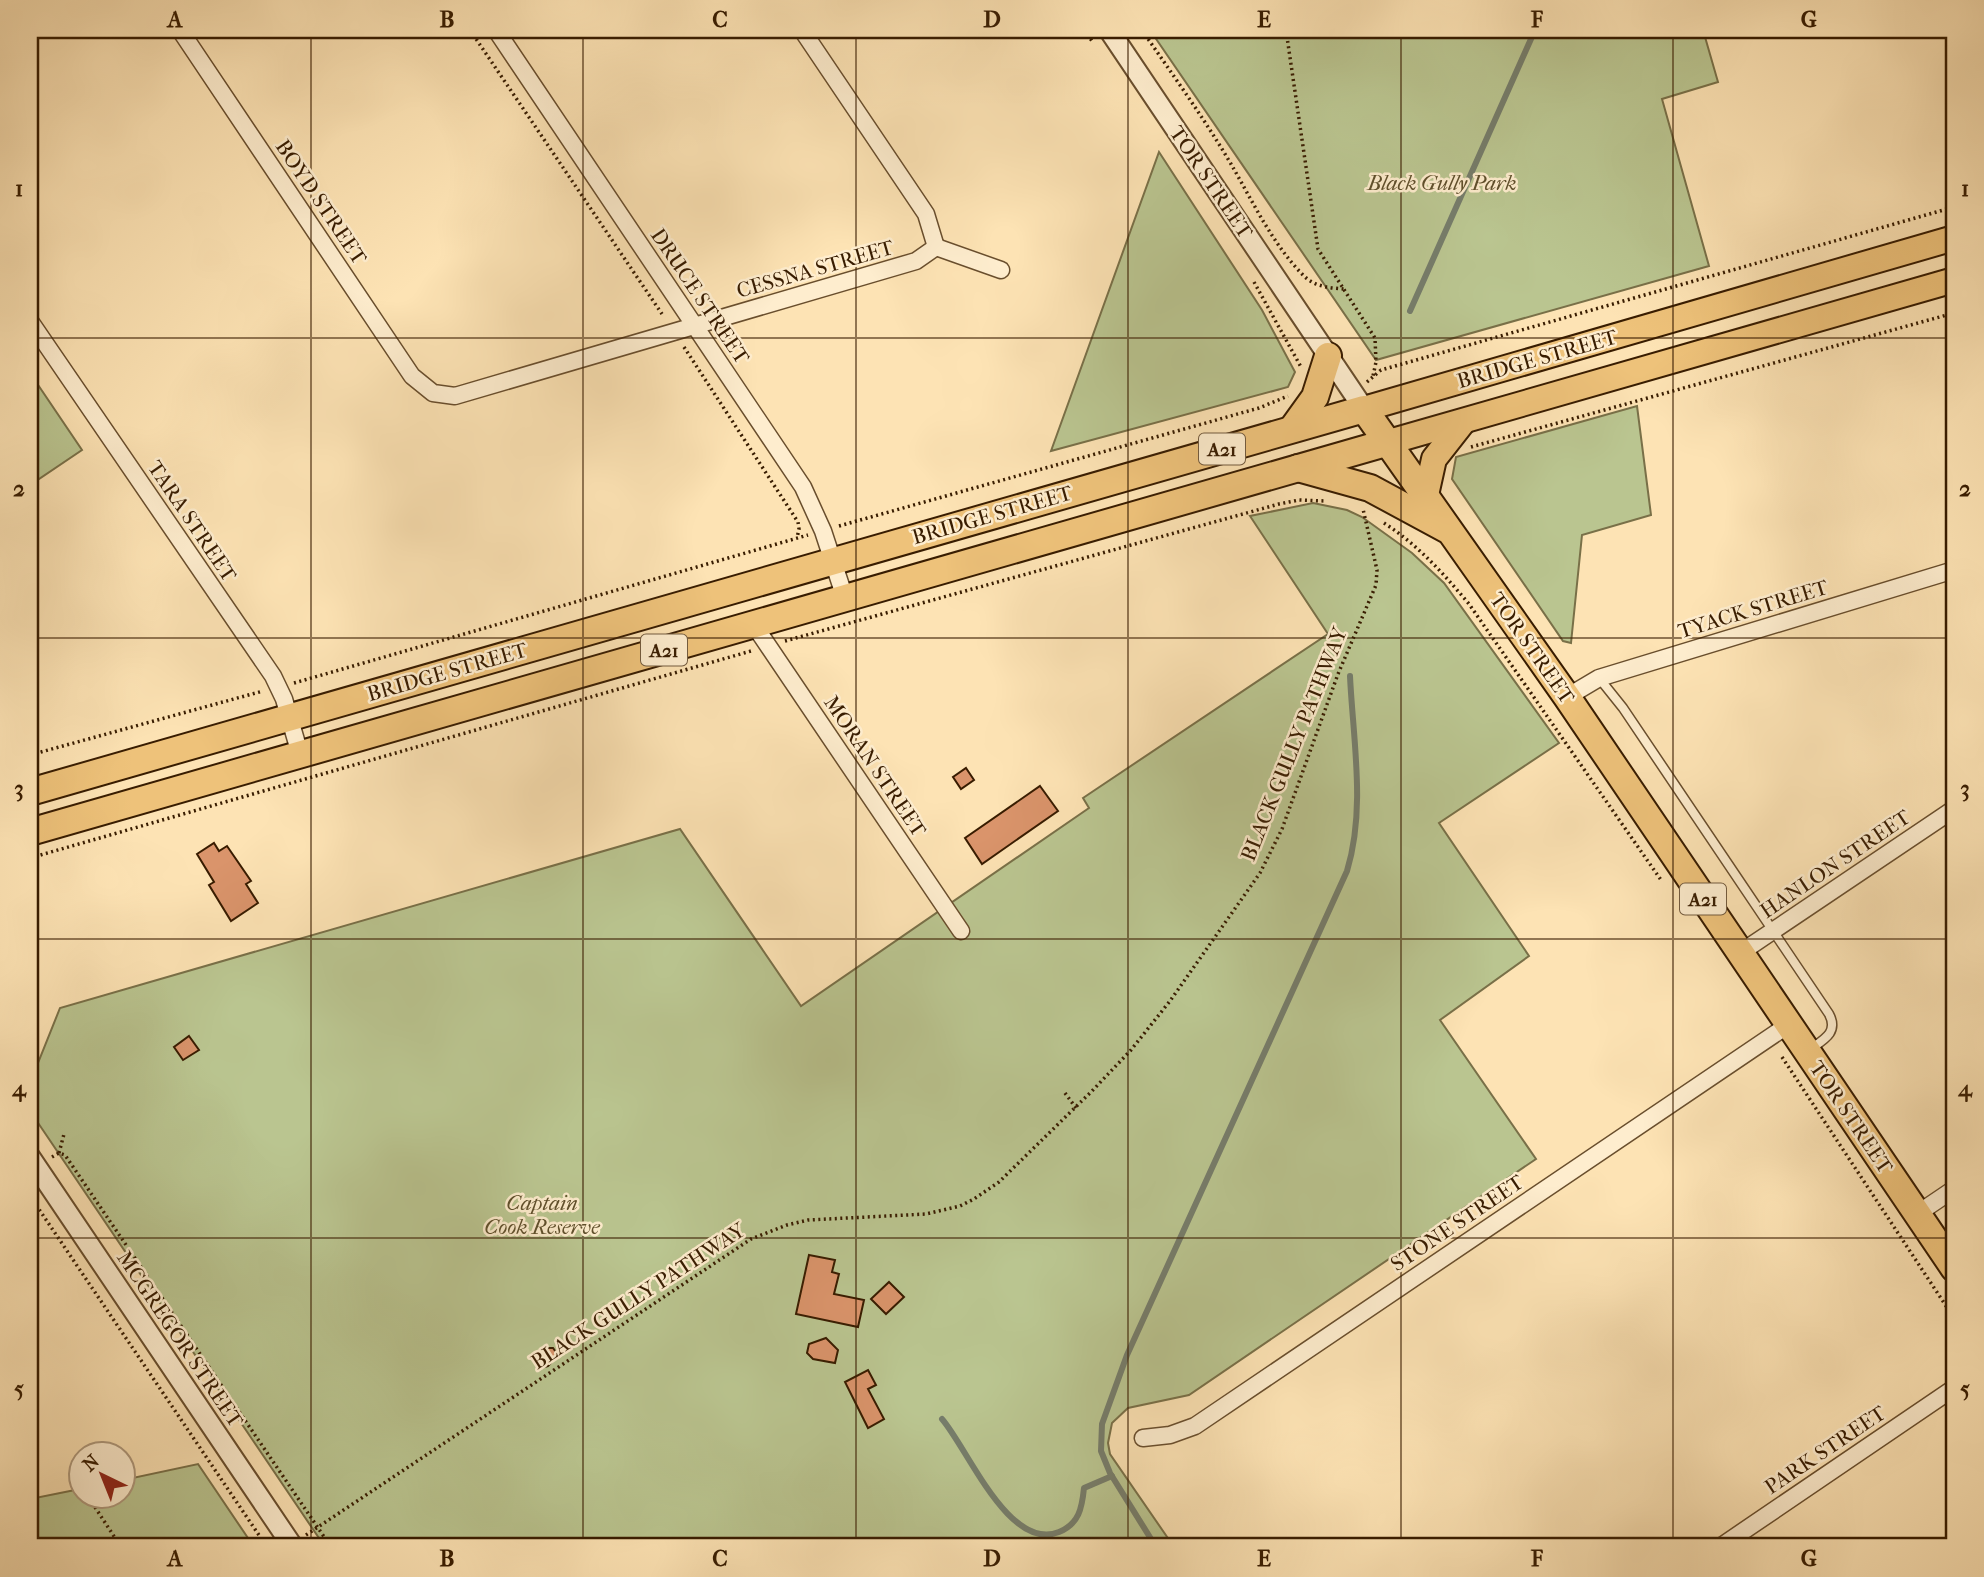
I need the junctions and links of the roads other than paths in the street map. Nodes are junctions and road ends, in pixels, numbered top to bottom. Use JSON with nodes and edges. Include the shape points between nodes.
{"nodes":[{"id":1,"x":180,"y":30,"type":"edge"},
{"id":2,"x":496,"y":30,"type":"edge"},
{"id":3,"x":802,"y":30,"type":"edge"},
{"id":4,"x":1109,"y":30,"type":"edge"},
{"id":5,"x":1954,"y":238,"type":"edge"},
{"id":6,"x":936,"y":247,"type":"junction"},
{"id":7,"x":1001,"y":270,"type":"dead end"},
{"id":8,"x":1954,"y":280,"type":"edge"},
{"id":9,"x":30,"y":321,"type":"edge"},
{"id":10,"x":695,"y":326,"type":"junction"},
{"id":11,"x":1328,"y":356,"type":"junction"},
{"id":12,"x":433,"y":393,"type":"joint"},
{"id":13,"x":1364,"y":409,"type":"junction"},
{"id":14,"x":1463,"y":422,"type":"junction"},
{"id":15,"x":1293,"y":429,"type":"junction"},
{"id":16,"x":1389,"y":442,"type":"junction"},
{"id":17,"x":1298,"y":468,"type":"junction"},
{"id":18,"x":1426,"y":495,"type":"junction"},
{"id":19,"x":1450,"y":532,"type":"junction"},
{"id":20,"x":833,"y":560,"type":"junction"},
{"id":21,"x":1954,"y":570,"type":"edge"},
{"id":22,"x":845,"y":598,"type":"junction"},
{"id":23,"x":762,"y":635,"type":"junction"},
{"id":24,"x":1599,"y":678,"type":"junction"},
{"id":25,"x":1567,"y":697,"type":"junction"},
{"id":26,"x":290,"y":718,"type":"junction"},
{"id":27,"x":300,"y":754,"type":"junction"},
{"id":28,"x":30,"y":792,"type":"edge"},
{"id":29,"x":1954,"y":809,"type":"edge"},
{"id":30,"x":30,"y":832,"type":"edge"},
{"id":31,"x":1774,"y":930,"type":"junction"},
{"id":32,"x":961,"y":931,"type":"dead end"},
{"id":33,"x":1740,"y":953,"type":"junction"},
{"id":34,"x":1779,"y":1032,"type":"junction"},
{"id":35,"x":1807,"y":1052,"type":"junction"},
{"id":36,"x":30,"y":1157,"type":"edge"},
{"id":37,"x":1954,"y":1189,"type":"edge"},
{"id":38,"x":1917,"y":1214,"type":"junction"},
{"id":39,"x":1954,"y":1268,"type":"edge"},
{"id":40,"x":1954,"y":1388,"type":"edge"},
{"id":41,"x":1143,"y":1438,"type":"dead end"},
{"id":42,"x":293,"y":1547,"type":"edge"},
{"id":43,"x":1720,"y":1547,"type":"edge"}],
"edges":[{"from":1,"to":12,"type":"street","name":"BOYD STREET","via":[[412,376]]},
{"from":2,"to":10,"type":"street","name":"DRUCE STREET"},
{"from":3,"to":6,"type":"street","via":[[926,214]]},
{"from":4,"to":11,"type":"street","name":"TOR STREET"},
{"from":5,"to":13,"type":"main road","name":"BRIDGE STREET"},
{"from":6,"to":7,"type":"street"},
{"from":6,"to":10,"type":"street","name":"CESSNA STREET","via":[[916,261]]},
{"from":8,"to":14,"type":"main road","name":"BRIDGE STREET"},
{"from":9,"to":26,"type":"street","name":"TARA STREET","via":[[279,687]]},
{"from":10,"to":12,"type":"street","name":"CESSNA STREET","via":[[454,396]]},
{"from":10,"to":20,"type":"street","name":"DRUCE STREET","via":[[803,487]]},
{"from":11,"to":13,"type":"street","name":"TOR STREET"},
{"from":11,"to":15,"type":"highway","via":[[1315,397]]},
{"from":13,"to":15,"type":"highway","name":"BRIDGE STREET","number":"A21"},
{"from":13,"to":16,"type":"highway","name":"TOR STREET","number":"A21"},
{"from":14,"to":16,"type":"main road","name":"BRIDGE STREET"},
{"from":14,"to":18,"type":"main road","via":[[1436,455]]},
{"from":15,"to":20,"type":"highway","name":"BRIDGE STREET","number":"A21"},
{"from":16,"to":17,"type":"highway","name":"BRIDGE STREET"},
{"from":16,"to":18,"type":"highway","name":"TOR STREET","number":"A21"},
{"from":17,"to":19,"type":"highway","number":"A21","via":[[1370,488]]},
{"from":17,"to":22,"type":"highway","name":"BRIDGE STREET","number":"A21"},
{"from":18,"to":19,"type":"highway","name":"TOR STREET","number":"A21"},
{"from":19,"to":25,"type":"highway","name":"TOR STREET","number":"A21"},
{"from":20,"to":22,"type":"street","name":"DRUCE STREET"},
{"from":20,"to":26,"type":"highway","name":"BRIDGE STREET","number":"A21"},
{"from":21,"to":24,"type":"street","name":"TYACK STREET"},
{"from":22,"to":23,"type":"highway","name":"BRIDGE STREET","number":"A21"},
{"from":23,"to":27,"type":"highway","name":"BRIDGE STREET","number":"A21"},
{"from":23,"to":32,"type":"street","name":"MORAN STREET"},
{"from":24,"to":25,"type":"street","name":"TYACK STREET"},
{"from":24,"to":31,"type":"lane"},
{"from":25,"to":33,"type":"highway","name":"TOR STREET","number":"A21"},
{"from":26,"to":27,"type":"street","name":"TARA STREET"},
{"from":26,"to":28,"type":"highway","name":"BRIDGE STREET","number":"A21"},
{"from":27,"to":30,"type":"highway","name":"BRIDGE STREET","number":"A21"},
{"from":29,"to":31,"type":"street","name":"HANLON STREET"},
{"from":31,"to":33,"type":"street","name":"HANLON STREET"},
{"from":31,"to":35,"type":"lane","via":[[1832,1020],[1830,1034]]},
{"from":33,"to":34,"type":"highway","name":"TOR STREET","number":"A21"},
{"from":34,"to":35,"type":"highway","name":"TOR STREET","number":"A21"},
{"from":34,"to":41,"type":"street","name":"STONE STREET","via":[[1195,1426]]},
{"from":35,"to":38,"type":"highway","name":"TOR STREET","number":"A21"},
{"from":36,"to":42,"type":"street","name":"MCGREGOR STREET"},
{"from":37,"to":38,"type":"street"},
{"from":38,"to":39,"type":"highway","name":"TOR STREET","number":"A21"},
{"from":40,"to":43,"type":"street","name":"PARK STREET"}]}
